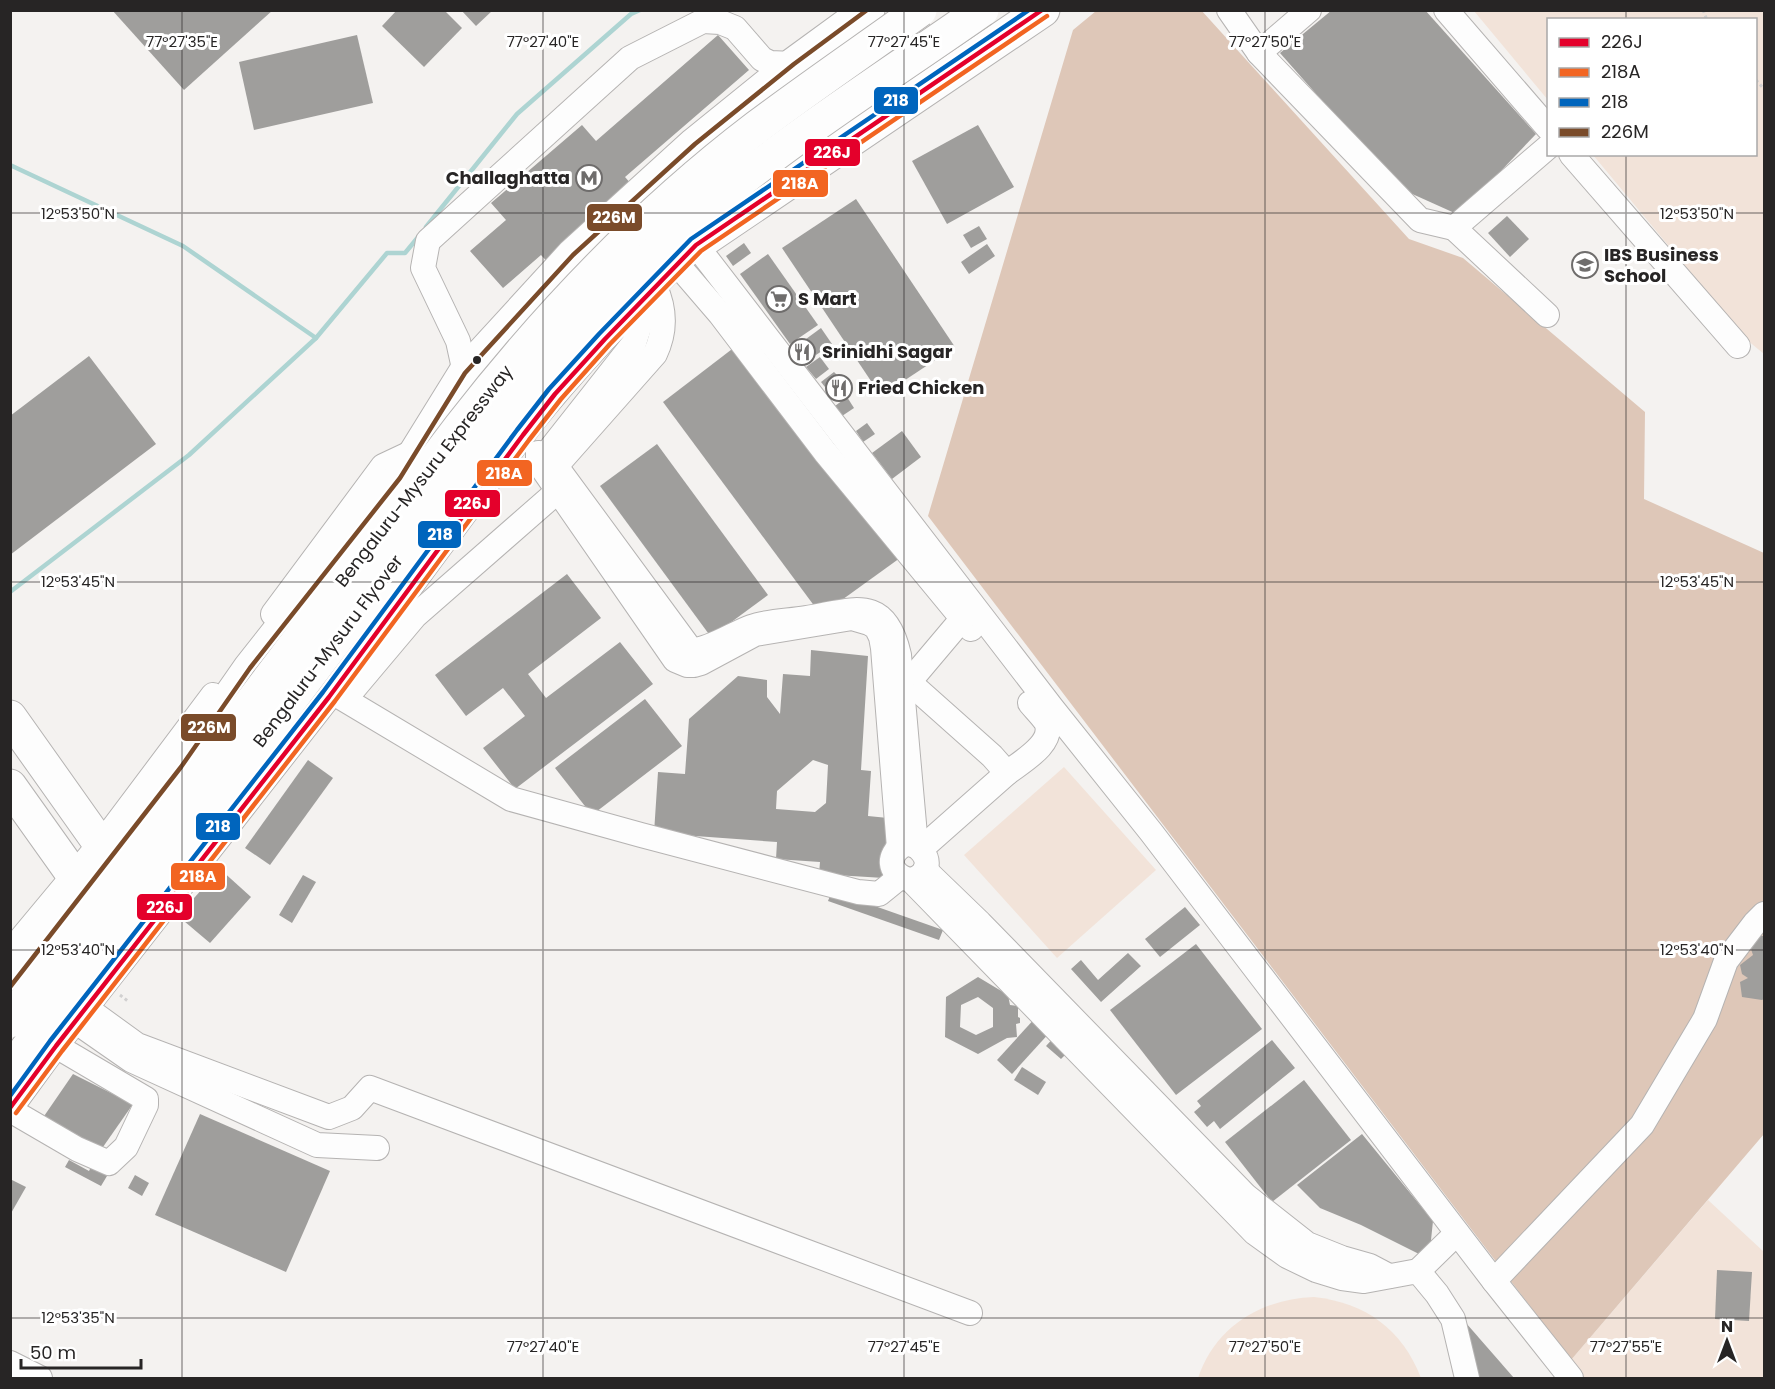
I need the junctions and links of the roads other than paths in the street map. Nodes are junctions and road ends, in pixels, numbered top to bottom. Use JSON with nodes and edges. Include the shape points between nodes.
{"nodes":[{"id":1,"x":868,"y":10,"type":"edge"},
{"id":2,"x":920,"y":10,"type":"edge"},
{"id":3,"x":982,"y":10,"type":"edge"},
{"id":4,"x":1043,"y":10,"type":"edge"},
{"id":5,"x":1229,"y":10,"type":"edge"},
{"id":6,"x":1309,"y":10,"type":"edge"},
{"id":7,"x":1446,"y":10,"type":"edge"},
{"id":8,"x":1259,"y":53,"type":"junction"},
{"id":9,"x":794,"y":64,"type":"junction"},
{"id":10,"x":1547,"y":127,"type":"edge"},
{"id":11,"x":1547,"y":148,"type":"edge"},
{"id":12,"x":1574,"y":156,"type":"edge"},
{"id":13,"x":1454,"y":228,"type":"junction"},
{"id":14,"x":687,"y":254,"type":"junction"},
{"id":15,"x":647,"y":295,"type":"junction"},
{"id":16,"x":1548,"y":315,"type":"dead end"},
{"id":17,"x":1738,"y":346,"type":"dead end"},
{"id":18,"x":465,"y":373,"type":"junction"},
{"id":19,"x":436,"y":420,"type":"junction"},
{"id":20,"x":417,"y":450,"type":"junction"},
{"id":21,"x":496,"y":459,"type":"junction"},
{"id":22,"x":552,"y":472,"type":"junction"},
{"id":23,"x":963,"y":618,"type":"junction"},
{"id":24,"x":898,"y":675,"type":"junction"},
{"id":25,"x":338,"y":696,"type":"junction"},
{"id":26,"x":10,"y":717,"type":"edge"},
{"id":27,"x":1007,"y":773,"type":"junction"},
{"id":28,"x":10,"y":786,"type":"edge"},
{"id":29,"x":99,"y":844,"type":"junction"},
{"id":30,"x":912,"y":861,"type":"junction"},
{"id":31,"x":74,"y":876,"type":"junction"},
{"id":32,"x":1764,"y":914,"type":"edge"},
{"id":33,"x":10,"y":952,"type":"edge"},
{"id":34,"x":10,"y":988,"type":"edge"},
{"id":35,"x":80,"y":1015,"type":"junction"},
{"id":36,"x":10,"y":1022,"type":"edge"},
{"id":37,"x":56,"y":1046,"type":"junction"},
{"id":38,"x":10,"y":1071,"type":"edge"},
{"id":39,"x":10,"y":1090,"type":"edge"},
{"id":40,"x":10,"y":1110,"type":"edge"},
{"id":41,"x":377,"y":1148,"type":"dead end"},
{"id":42,"x":1457,"y":1233,"type":"junction"},
{"id":43,"x":1418,"y":1271,"type":"junction"},
{"id":44,"x":1494,"y":1281,"type":"junction"},
{"id":45,"x":970,"y":1313,"type":"dead end"},
{"id":46,"x":10,"y":1363,"type":"edge"},
{"id":47,"x":40,"y":1378,"type":"edge"},
{"id":48,"x":1467,"y":1378,"type":"edge"},
{"id":49,"x":1571,"y":1378,"type":"edge"}],
"edges":[{"from":1,"to":9,"type":"highway","name":"Bengaluru-Mysuru Expressway"},
{"from":2,"to":36,"type":"highway","name":"Bengaluru-Mysuru Expressway","bridge":true,"via":[[756,128],[695,178],[610,256],[539,331],[460,427]]},
{"from":3,"to":38,"type":"highway","name":"Bengaluru-Mysuru Flyover","bridge":true,"via":[[714,201],[584,326],[483,445]]},
{"from":4,"to":14,"type":"highway"},
{"from":5,"to":8,"type":"street"},
{"from":6,"to":8,"type":"street"},
{"from":7,"to":10,"type":"street"},
{"from":8,"to":13,"type":"street","via":[[1420,220]]},
{"from":9,"to":18,"type":"highway","name":"Bengaluru-Mysuru Expressway","via":[[695,144],[573,255]]},
{"from":9,"to":18,"type":"street","via":[[770,63],[735,28],[720,21],[703,21],[630,58],[428,241],[423,268],[458,341]]},
{"from":11,"to":13,"type":"street"},
{"from":12,"to":17,"type":"street"},
{"from":13,"to":16,"type":"street"},
{"from":14,"to":15,"type":"street"},
{"from":14,"to":21,"type":"highway","via":[[656,266],[588,335],[513,425]]},
{"from":14,"to":23,"type":"street","via":[[720,314],[825,452]]},
{"from":14,"to":42,"type":"street","via":[[1151,832]]},
{"from":15,"to":21,"type":"street"},
{"from":15,"to":22,"type":"street","via":[[661,301],[663,314],[662,335],[655,354]]},
{"from":18,"to":19,"type":"highway","name":"Bengaluru-Mysuru Expressway"},
{"from":19,"to":20,"type":"highway","name":"Bengaluru-Mysuru Expressway"},
{"from":19,"to":21,"type":"highway"},
{"from":20,"to":29,"type":"street","name":"Bengaluru-Mysuru Expressway","via":[[383,466]]},
{"from":20,"to":34,"type":"highway","name":"Bengaluru-Mysuru Expressway","via":[[393,487],[250,668],[181,767]]},
{"from":21,"to":25,"type":"street"},
{"from":21,"to":39,"type":"highway"},
{"from":22,"to":24,"type":"street","via":[[675,660],[687,665],[701,663],[754,630],[857,609],[874,613],[889,627],[897,644]]},
{"from":22,"to":25,"type":"street"},
{"from":23,"to":24,"type":"street"},
{"from":23,"to":27,"type":"street","via":[[1047,723],[1048,736]]},
{"from":24,"to":27,"type":"street"},
{"from":24,"to":30,"type":"street"},
{"from":25,"to":30,"type":"street","via":[[511,799],[858,892],[879,894]]},
{"from":25,"to":35,"type":"street"},
{"from":26,"to":29,"type":"highway"},
{"from":27,"to":30,"type":"street"},
{"from":28,"to":31,"type":"highway"},
{"from":29,"to":31,"type":"street","name":"Bengaluru-Mysuru Expressway"},
{"from":30,"to":43,"type":"street","via":[[1209,1172],[1307,1244],[1389,1276]]},
{"from":31,"to":33,"type":"street","name":"Bengaluru-Mysuru Expressway"},
{"from":32,"to":44,"type":"street","via":[[1726,961],[1705,1019],[1642,1125]]},
{"from":35,"to":37,"type":"street"},
{"from":35,"to":41,"type":"street","via":[[131,1060],[317,1146]]},
{"from":35,"to":45,"type":"street","via":[[137,1045],[329,1117],[352,1108],[370,1088]]},
{"from":37,"to":40,"type":"street"},
{"from":37,"to":40,"type":"street","via":[[146,1099],[126,1147],[109,1163]]},
{"from":42,"to":43,"type":"street"},
{"from":42,"to":44,"type":"street"},
{"from":43,"to":48,"type":"street","via":[[1453,1319]]},
{"from":44,"to":49,"type":"street"},
{"from":46,"to":47,"type":"street"}]}
